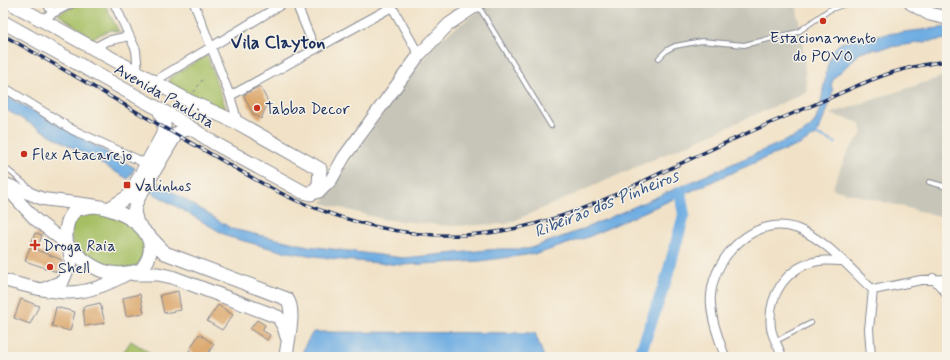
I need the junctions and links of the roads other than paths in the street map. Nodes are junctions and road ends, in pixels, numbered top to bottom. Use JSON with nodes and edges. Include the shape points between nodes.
{"nodes":[{"id":1,"x":11,"y":3,"type":"edge"},
{"id":2,"x":47,"y":3,"type":"edge"},
{"id":3,"x":72,"y":3,"type":"edge"},
{"id":4,"x":114,"y":3,"type":"edge"},
{"id":5,"x":194,"y":3,"type":"edge"},
{"id":6,"x":284,"y":3,"type":"edge"},
{"id":7,"x":296,"y":3,"type":"edge"},
{"id":8,"x":848,"y":3,"type":"edge"},
{"id":9,"x":911,"y":3,"type":"edge"},
{"id":10,"x":926,"y":3,"type":"edge"},
{"id":11,"x":479,"y":4,"type":"edge"},
{"id":12,"x":391,"y":5,"type":"edge"},
{"id":13,"x":947,"y":10,"type":"edge"},
{"id":14,"x":52,"y":13,"type":"junction"},
{"id":15,"x":947,"y":18,"type":"edge"},
{"id":16,"x":40,"y":20,"type":"junction"},
{"id":17,"x":3,"y":22,"type":"edge"},
{"id":18,"x":129,"y":36,"type":"junction"},
{"id":19,"x":210,"y":47,"type":"junction"},
{"id":20,"x":92,"y":49,"type":"junction"},
{"id":21,"x":315,"y":49,"type":"junction"},
{"id":22,"x":419,"y":55,"type":"junction"},
{"id":23,"x":659,"y":58,"type":"dead end"},
{"id":24,"x":87,"y":70,"type":"junction"},
{"id":25,"x":138,"y":73,"type":"junction"},
{"id":26,"x":153,"y":82,"type":"junction"},
{"id":27,"x":3,"y":87,"type":"edge"},
{"id":28,"x":230,"y":96,"type":"junction"},
{"id":29,"x":159,"y":110,"type":"junction"},
{"id":30,"x":238,"y":124,"type":"junction"},
{"id":31,"x":551,"y":126,"type":"dead end"},
{"id":32,"x":195,"y":130,"type":"junction"},
{"id":33,"x":339,"y":165,"type":"junction"},
{"id":34,"x":3,"y":166,"type":"edge"},
{"id":35,"x":149,"y":167,"type":"junction"},
{"id":36,"x":320,"y":169,"type":"junction"},
{"id":37,"x":929,"y":182,"type":"dead end"},
{"id":38,"x":3,"y":184,"type":"edge"},
{"id":39,"x":947,"y":187,"type":"edge"},
{"id":40,"x":311,"y":194,"type":"junction"},
{"id":41,"x":32,"y":195,"type":"junction"},
{"id":42,"x":133,"y":198,"type":"junction"},
{"id":43,"x":94,"y":206,"type":"junction"},
{"id":44,"x":110,"y":208,"type":"junction"},
{"id":45,"x":137,"y":224,"type":"junction"},
{"id":46,"x":148,"y":235,"type":"junction"},
{"id":47,"x":68,"y":246,"type":"junction"},
{"id":48,"x":843,"y":262,"type":"junction"},
{"id":49,"x":128,"y":274,"type":"junction"},
{"id":50,"x":933,"y":278,"type":"junction"},
{"id":51,"x":947,"y":279,"type":"edge"},
{"id":52,"x":3,"y":280,"type":"edge"},
{"id":53,"x":42,"y":290,"type":"junction"},
{"id":54,"x":873,"y":290,"type":"junction"},
{"id":55,"x":947,"y":294,"type":"edge"},
{"id":56,"x":287,"y":299,"type":"junction"},
{"id":57,"x":278,"y":317,"type":"junction"},
{"id":58,"x":811,"y":323,"type":"dead end"},
{"id":59,"x":288,"y":339,"type":"junction"},
{"id":60,"x":776,"y":340,"type":"junction"},
{"id":61,"x":286,"y":357,"type":"edge"},
{"id":62,"x":725,"y":357,"type":"edge"},
{"id":63,"x":782,"y":357,"type":"edge"},
{"id":64,"x":871,"y":357,"type":"edge"}],
"edges":[{"from":1,"to":16,"type":"main road","name":"Avenida Paulista"},
{"from":2,"to":14,"type":"street"},
{"from":3,"to":14,"type":"street"},
{"from":4,"to":18,"type":"street"},
{"from":5,"to":19,"type":"street"},
{"from":6,"to":19,"type":"street"},
{"from":7,"to":21,"type":"street"},
{"from":8,"to":23,"type":"lane","via":[[829,10],[798,32],[744,45],[695,42],[671,48]]},
{"from":9,"to":15,"type":"main road","via":[[930,14]]},
{"from":10,"to":13,"type":"main road"},
{"from":11,"to":22,"type":"main road","via":[[449,24]]},
{"from":11,"to":31,"type":"lane"},
{"from":12,"to":21,"type":"street"},
{"from":12,"to":22,"type":"street"},
{"from":14,"to":16,"type":"street"},
{"from":16,"to":20,"type":"main road","name":"Avenida Paulista"},
{"from":17,"to":24,"type":"main road","name":"Avenida Paulista"},
{"from":18,"to":20,"type":"street","via":[[107,41]]},
{"from":18,"to":25,"type":"street","via":[[136,50]]},
{"from":19,"to":26,"type":"street"},
{"from":19,"to":28,"type":"street"},
{"from":20,"to":24,"type":"main road","via":[[84,58]]},
{"from":20,"to":25,"type":"main road","name":"Avenida Paulista"},
{"from":21,"to":28,"type":"street"},
{"from":22,"to":33,"type":"main road"},
{"from":24,"to":29,"type":"main road","name":"Avenida Paulista"},
{"from":25,"to":26,"type":"main road","name":"Avenida Paulista"},
{"from":26,"to":30,"type":"main road","name":"Avenida Paulista","via":[[205,110]]},
{"from":27,"to":35,"type":"street","via":[[68,127]]},
{"from":28,"to":30,"type":"street"},
{"from":29,"to":32,"type":"main road","name":"Avenida Paulista"},
{"from":29,"to":35,"type":"main road","via":[[165,128]]},
{"from":30,"to":36,"type":"main road","name":"Avenida Paulista"},
{"from":32,"to":35,"type":"main road","via":[[182,130],[176,134]]},
{"from":32,"to":40,"type":"main road","name":"Avenida Paulista","via":[[290,185]]},
{"from":33,"to":36,"type":"main road","via":[[327,170]]},
{"from":33,"to":40,"type":"main road","via":[[326,186]]},
{"from":34,"to":41,"type":"lane","via":[[30,188]]},
{"from":35,"to":42,"type":"main road"},
{"from":36,"to":40,"type":"main road","via":[[319,185]]},
{"from":37,"to":39,"type":"lane"},
{"from":38,"to":41,"type":"main road"},
{"from":38,"to":47,"type":"main road","via":[[35,219]]},
{"from":41,"to":43,"type":"main road","via":[[43,199]]},
{"from":42,"to":44,"type":"main road"},
{"from":42,"to":45,"type":"main road"},
{"from":43,"to":44,"type":"main road"},
{"from":43,"to":47,"type":"main road","via":[[81,208],[72,214],[67,224]]},
{"from":44,"to":45,"type":"main road","via":[[126,215]]},
{"from":45,"to":46,"type":"main road"},
{"from":46,"to":49,"type":"main road","via":[[151,256],[148,263],[141,270]]},
{"from":46,"to":56,"type":"main road","via":[[165,253]]},
{"from":47,"to":49,"type":"main road","via":[[101,271],[108,274]]},
{"from":47,"to":53,"type":"main road","via":[[70,262],[63,281]]},
{"from":48,"to":54,"type":"street"},
{"from":48,"to":60,"type":"street","via":[[819,261],[805,265],[779,285],[770,314],[771,330]]},
{"from":48,"to":62,"type":"street","via":[[815,236],[796,228],[780,226],[748,236],[731,249],[714,277],[711,296],[713,317]]},
{"from":49,"to":53,"type":"main road","via":[[109,284],[86,291],[59,293]]},
{"from":49,"to":57,"type":"main road","via":[[158,274],[172,277]]},
{"from":50,"to":51,"type":"street"},
{"from":50,"to":54,"type":"street"},
{"from":50,"to":55,"type":"street"},
{"from":52,"to":53,"type":"main road"},
{"from":54,"to":64,"type":"street","via":[[869,329]]},
{"from":56,"to":57,"type":"main road","via":[[284,313]]},
{"from":56,"to":59,"type":"main road","via":[[291,314]]},
{"from":57,"to":59,"type":"main road"},
{"from":58,"to":60,"type":"lane"},
{"from":59,"to":61,"type":"main road"},
{"from":60,"to":63,"type":"street"}]}
